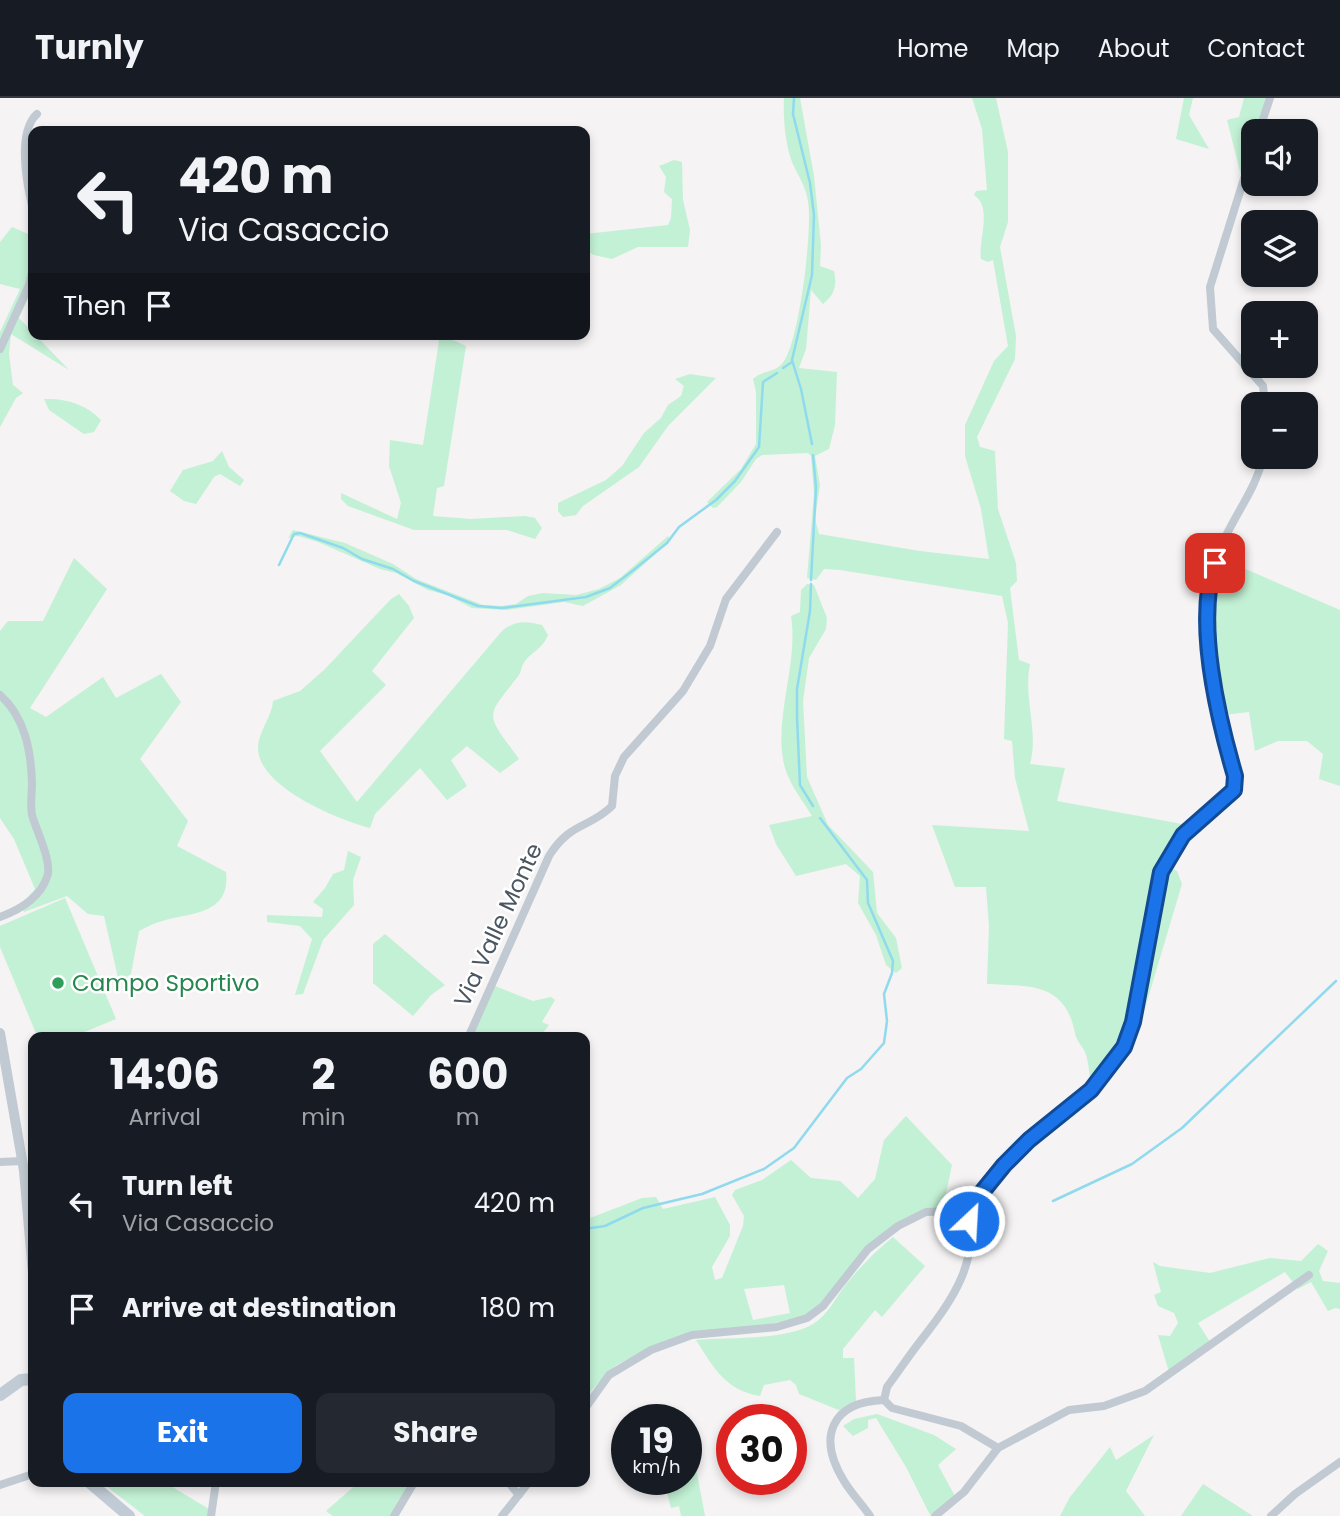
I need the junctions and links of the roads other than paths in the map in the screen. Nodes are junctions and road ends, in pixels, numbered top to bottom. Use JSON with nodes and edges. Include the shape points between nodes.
{"nodes":[{"id":1,"x":1270,"y":98,"type":"edge"},
{"id":2,"x":37,"y":114,"type":"dead end"},
{"id":3,"x":1263,"y":119,"type":"edge"},
{"id":4,"x":29,"y":126,"type":"edge"},
{"id":5,"x":28,"y":129,"type":"edge"},
{"id":6,"x":28,"y":188,"type":"edge"},
{"id":7,"x":1241,"y":188,"type":"edge"},
{"id":8,"x":28,"y":285,"type":"edge"},
{"id":9,"x":0,"y":349,"type":"edge"},
{"id":10,"x":1264,"y":392,"type":"edge"},
{"id":11,"x":1260,"y":469,"type":"edge"},
{"id":12,"x":776,"y":532,"type":"dead end"},
{"id":13,"x":0,"y":695,"type":"edge"},
{"id":14,"x":0,"y":917,"type":"edge"},
{"id":15,"x":471,"y":1032,"type":"edge"},
{"id":16,"x":0,"y":1033,"type":"edge"},
{"id":17,"x":22,"y":1161,"type":"junction"},
{"id":18,"x":0,"y":1162,"type":"edge"},
{"id":19,"x":967,"y":1207,"type":"junction"},
{"id":20,"x":28,"y":1222,"type":"edge"},
{"id":21,"x":1309,"y":1275,"type":"dead end"},
{"id":22,"x":28,"y":1379,"type":"edge"},
{"id":23,"x":0,"y":1395,"type":"edge"},
{"id":24,"x":884,"y":1399,"type":"junction"},
{"id":25,"x":590,"y":1402,"type":"edge"},
{"id":26,"x":998,"y":1448,"type":"junction"},
{"id":27,"x":1340,"y":1462,"type":"edge"},
{"id":28,"x":28,"y":1476,"type":"edge"},
{"id":29,"x":0,"y":1486,"type":"edge"},
{"id":30,"x":95,"y":1487,"type":"edge"},
{"id":31,"x":215,"y":1487,"type":"edge"},
{"id":32,"x":411,"y":1487,"type":"edge"},
{"id":33,"x":512,"y":1487,"type":"edge"},
{"id":34,"x":525,"y":1487,"type":"edge"},
{"id":35,"x":519,"y":1495,"type":"junction"},
{"id":36,"x":129,"y":1516,"type":"edge"},
{"id":37,"x":211,"y":1516,"type":"edge"},
{"id":38,"x":394,"y":1516,"type":"edge"},
{"id":39,"x":502,"y":1516,"type":"edge"},
{"id":40,"x":870,"y":1516,"type":"edge"},
{"id":41,"x":935,"y":1516,"type":"edge"},
{"id":42,"x":1271,"y":1516,"type":"edge"}],
"edges":[{"from":1,"to":3,"type":"street"},
{"from":2,"to":4,"type":"street"},
{"from":5,"to":6,"type":"street"},
{"from":7,"to":10,"type":"street","via":[[1210,287],[1210,309],[1213,329]]},
{"from":8,"to":9,"type":"street"},
{"from":11,"to":19,"type":"street","via":[[1220,548],[1208,601],[1215,690],[1235,776],[1234,790],[1183,835],[1161,872],[1133,1022],[1124,1047],[1091,1090],[1029,1140]]},
{"from":12,"to":15,"type":"street","name":"Via Valle Monte","via":[[726,599],[710,646],[683,691],[624,757],[615,776],[612,806],[573,828],[549,856]]},
{"from":13,"to":14,"type":"street","via":[[18,713],[21,723],[31,765],[31,809],[48,874],[27,904]]},
{"from":16,"to":17,"type":"street"},
{"from":17,"to":18,"type":"street"},
{"from":17,"to":20,"type":"street"},
{"from":19,"to":24,"type":"street","via":[[971,1247],[963,1279],[887,1387]]},
{"from":19,"to":25,"type":"street","via":[[926,1212],[898,1226],[868,1250],[823,1306],[807,1318],[777,1327],[692,1335],[651,1350],[609,1375]]},
{"from":21,"to":26,"type":"street","via":[[1145,1391],[1104,1406],[1069,1410]]},
{"from":22,"to":23,"type":"main road"},
{"from":24,"to":26,"type":"street","via":[[892,1408],[973,1431]]},
{"from":24,"to":40,"type":"street","via":[[845,1409],[831,1433],[837,1468]]},
{"from":26,"to":41,"type":"street","via":[[964,1492]]},
{"from":27,"to":42,"type":"street"},
{"from":28,"to":29,"type":"street"},
{"from":30,"to":36,"type":"main road"},
{"from":31,"to":37,"type":"street"},
{"from":32,"to":38,"type":"street"},
{"from":33,"to":35,"type":"street"},
{"from":34,"to":35,"type":"street"},
{"from":35,"to":39,"type":"street"}]}
